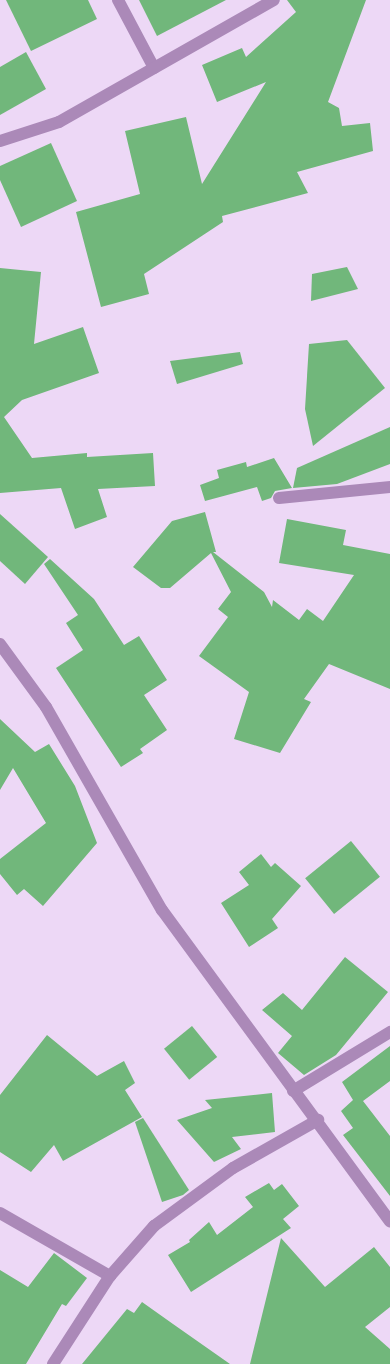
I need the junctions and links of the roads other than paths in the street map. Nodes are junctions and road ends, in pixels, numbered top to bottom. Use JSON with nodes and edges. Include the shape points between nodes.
{"nodes":[{"id":1,"x":118,"y":0,"type":"edge"},
{"id":2,"x":274,"y":0,"type":"edge"},
{"id":3,"x":154,"y":68,"type":"junction"},
{"id":4,"x":0,"y":141,"type":"edge"},
{"id":5,"x":390,"y":487,"type":"edge"},
{"id":6,"x":279,"y":498,"type":"dead end"},
{"id":7,"x":0,"y":644,"type":"edge"},
{"id":8,"x":390,"y":1032,"type":"edge"},
{"id":9,"x":293,"y":1091,"type":"junction"},
{"id":10,"x":318,"y":1120,"type":"junction"},
{"id":11,"x":0,"y":1213,"type":"edge"},
{"id":12,"x":390,"y":1222,"type":"edge"},
{"id":13,"x":110,"y":1276,"type":"junction"},
{"id":14,"x":53,"y":1364,"type":"edge"}],
"edges":[{"from":1,"to":3,"type":"street"},
{"from":2,"to":3,"type":"street"},
{"from":3,"to":4,"type":"street","via":[[59,122]]},
{"from":5,"to":6,"type":"street"},
{"from":7,"to":9,"type":"street","via":[[46,707],[162,910]]},
{"from":8,"to":9,"type":"street"},
{"from":9,"to":10,"type":"street"},
{"from":10,"to":12,"type":"street"},
{"from":10,"to":13,"type":"street","via":[[233,1168],[154,1226]]},
{"from":11,"to":13,"type":"street"},
{"from":13,"to":14,"type":"street"}]}
